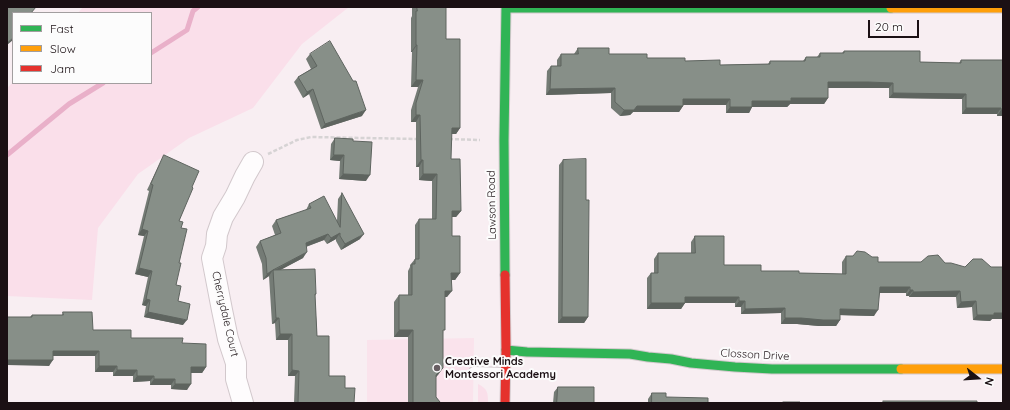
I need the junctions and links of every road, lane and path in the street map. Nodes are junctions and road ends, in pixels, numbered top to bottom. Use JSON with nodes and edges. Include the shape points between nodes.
{"nodes":[{"id":1,"x":506,"y":7,"type":"edge"},
{"id":2,"x":1003,"y":8,"type":"edge"},
{"id":3,"x":418,"y":139,"type":"dead end"},
{"id":4,"x":442,"y":139,"type":"edge"},
{"id":5,"x":480,"y":140,"type":"dead end"},
{"id":6,"x":253,"y":162,"type":"joint"},
{"id":7,"x":506,"y":350,"type":"junction"},
{"id":8,"x":1003,"y":369,"type":"edge"},
{"id":9,"x":474,"y":372,"type":"dead end"},
{"id":10,"x":504,"y":373,"type":"junction"},
{"id":11,"x":242,"y":403,"type":"edge"},
{"id":12,"x":504,"y":403,"type":"edge"}],
"edges":[{"from":1,"to":2,"type":"street"},
{"from":1,"to":7,"type":"street","name":"Lawson Road"},
{"from":3,"to":6,"type":"path","via":[[310,137],[297,140]]},
{"from":4,"to":5,"type":"path"},
{"from":6,"to":11,"type":"street","name":"Cherrydale Court","via":[[223,217],[212,258],[226,332],[236,363],[236,379]]},
{"from":7,"to":8,"type":"street","name":"Closson Drive","via":[[630,354],[691,363],[772,369]]},
{"from":7,"to":10,"type":"street","name":"Lawson Road"},
{"from":9,"to":10,"type":"lane"},
{"from":10,"to":12,"type":"street","name":"Lawson Road"}]}
